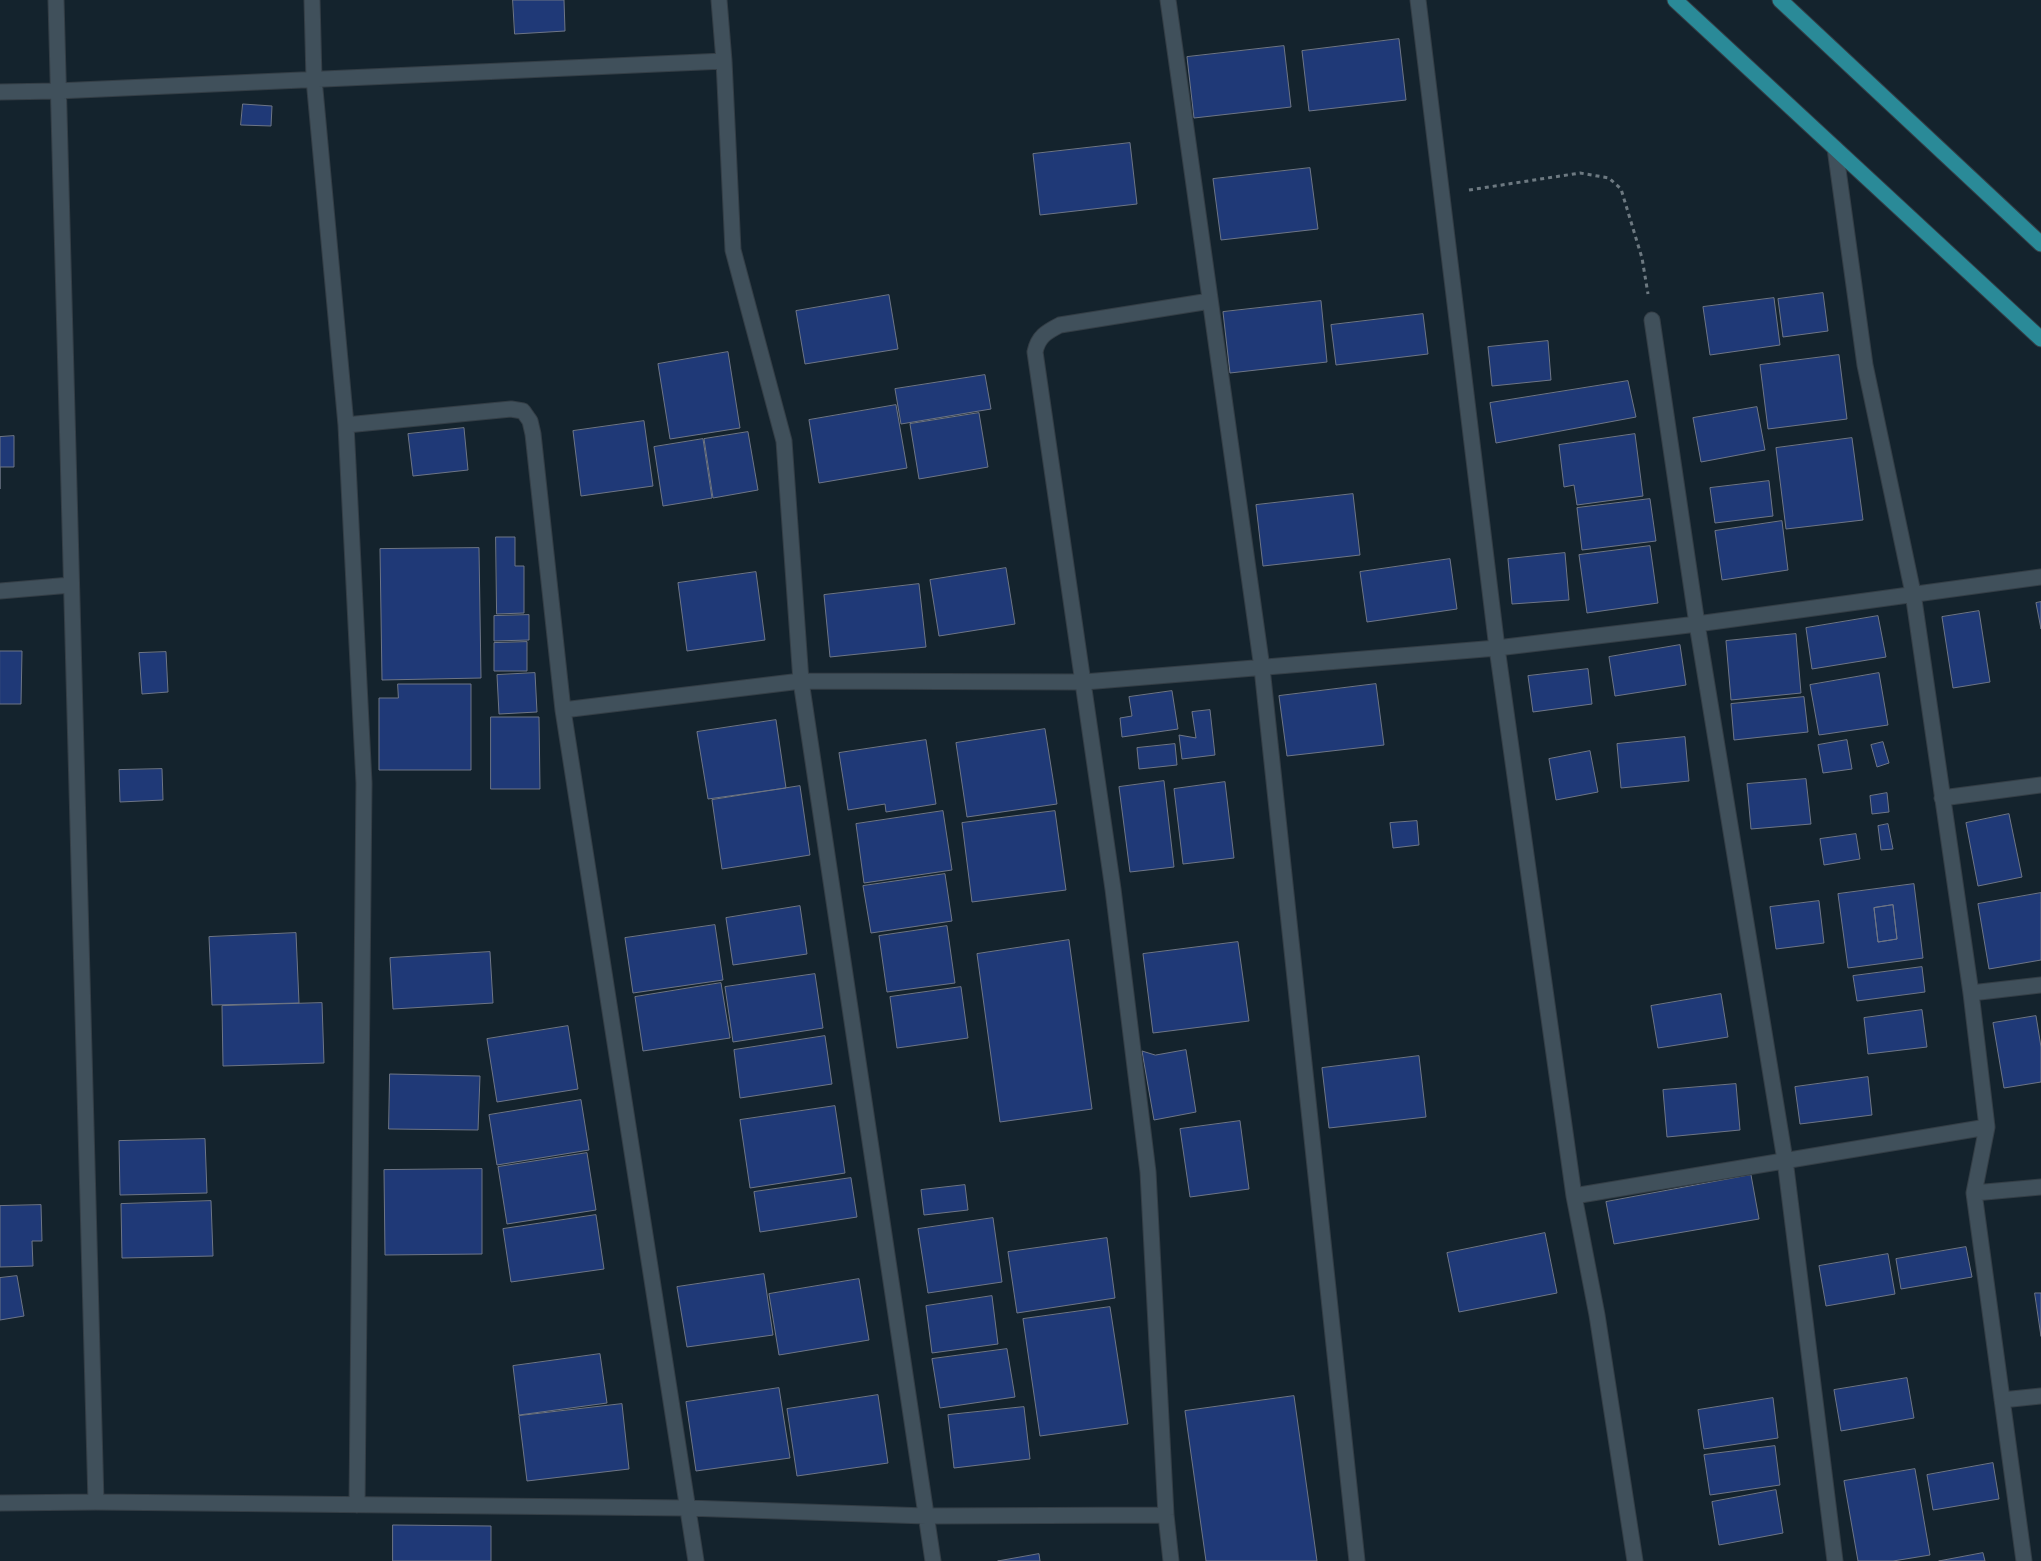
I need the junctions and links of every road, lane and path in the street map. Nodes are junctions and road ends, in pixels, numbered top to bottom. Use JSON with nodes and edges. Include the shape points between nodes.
{"nodes":[{"id":1,"x":56,"y":0,"type":"edge"},
{"id":2,"x":312,"y":0,"type":"edge"},
{"id":3,"x":719,"y":0,"type":"edge"},
{"id":4,"x":1168,"y":0,"type":"edge"},
{"id":5,"x":1418,"y":0,"type":"edge"},
{"id":6,"x":1674,"y":0,"type":"edge"},
{"id":7,"x":1780,"y":0,"type":"edge"},
{"id":8,"x":724,"y":61,"type":"junction"},
{"id":9,"x":314,"y":79,"type":"junction"},
{"id":10,"x":57,"y":91,"type":"junction"},
{"id":11,"x":0,"y":92,"type":"edge"},
{"id":12,"x":1835,"y":148,"type":"junction"},
{"id":13,"x":1441,"y":194,"type":"junction"},
{"id":14,"x":2041,"y":244,"type":"edge"},
{"id":15,"x":1210,"y":300,"type":"junction"},
{"id":16,"x":1652,"y":320,"type":"joint"},
{"id":17,"x":2041,"y":340,"type":"edge"},
{"id":18,"x":346,"y":425,"type":"junction"},
{"id":19,"x":2041,"y":577,"type":"edge"},
{"id":20,"x":71,"y":585,"type":"junction"},
{"id":21,"x":0,"y":591,"type":"edge"},
{"id":22,"x":1913,"y":594,"type":"junction"},
{"id":23,"x":1697,"y":624,"type":"junction"},
{"id":24,"x":1497,"y":648,"type":"junction"},
{"id":25,"x":1262,"y":668,"type":"junction"},
{"id":26,"x":801,"y":681,"type":"junction"},
{"id":27,"x":1084,"y":682,"type":"junction"},
{"id":28,"x":563,"y":710,"type":"junction"},
{"id":29,"x":2041,"y":785,"type":"edge"},
{"id":30,"x":1942,"y":798,"type":"junction"},
{"id":31,"x":2041,"y":985,"type":"edge"},
{"id":32,"x":1971,"y":993,"type":"junction"},
{"id":33,"x":1987,"y":1127,"type":"junction"},
{"id":34,"x":1784,"y":1160,"type":"junction"},
{"id":35,"x":2041,"y":1186,"type":"edge"},
{"id":36,"x":1974,"y":1193,"type":"junction"},
{"id":37,"x":1574,"y":1196,"type":"junction"},
{"id":38,"x":2041,"y":1396,"type":"edge"},
{"id":39,"x":2002,"y":1400,"type":"junction"},
{"id":40,"x":96,"y":1502,"type":"junction"},
{"id":41,"x":0,"y":1503,"type":"edge"},
{"id":42,"x":357,"y":1506,"type":"junction"},
{"id":43,"x":687,"y":1508,"type":"junction"},
{"id":44,"x":1166,"y":1515,"type":"junction"},
{"id":45,"x":926,"y":1516,"type":"junction"},
{"id":46,"x":696,"y":1561,"type":"edge"},
{"id":47,"x":933,"y":1561,"type":"edge"},
{"id":48,"x":1171,"y":1561,"type":"edge"},
{"id":49,"x":1357,"y":1561,"type":"edge"},
{"id":50,"x":1635,"y":1561,"type":"edge"},
{"id":51,"x":1835,"y":1561,"type":"edge"},
{"id":52,"x":2024,"y":1561,"type":"edge"}],
"edges":[{"from":1,"to":10,"type":"street"},
{"from":2,"to":9,"type":"street"},
{"from":3,"to":8,"type":"street"},
{"from":4,"to":15,"type":"street"},
{"from":5,"to":13,"type":"street"},
{"from":6,"to":12,"type":"highway"},
{"from":7,"to":14,"type":"highway"},
{"from":8,"to":9,"type":"street"},
{"from":8,"to":26,"type":"street","via":[[733,250],[784,441]]},
{"from":9,"to":10,"type":"street"},
{"from":9,"to":18,"type":"street"},
{"from":10,"to":11,"type":"street"},
{"from":10,"to":20,"type":"street"},
{"from":12,"to":17,"type":"highway"},
{"from":12,"to":22,"type":"street","via":[[1865,365]]},
{"from":13,"to":16,"type":"path","via":[[1580,173],[1609,178],[1621,189],[1642,258]]},
{"from":13,"to":24,"type":"street"},
{"from":15,"to":25,"type":"street"},
{"from":15,"to":27,"type":"street","via":[[1060,325],[1037,341],[1035,352]]},
{"from":16,"to":23,"type":"street"},
{"from":18,"to":28,"type":"street","via":[[511,409],[523,411],[533,434]]},
{"from":18,"to":42,"type":"street","via":[[364,783]]},
{"from":19,"to":22,"type":"street"},
{"from":20,"to":21,"type":"street"},
{"from":20,"to":40,"type":"street"},
{"from":22,"to":23,"type":"street"},
{"from":22,"to":30,"type":"street"},
{"from":23,"to":24,"type":"street"},
{"from":23,"to":34,"type":"street"},
{"from":24,"to":25,"type":"street"},
{"from":24,"to":37,"type":"street"},
{"from":25,"to":27,"type":"street"},
{"from":25,"to":49,"type":"street"},
{"from":26,"to":27,"type":"street"},
{"from":26,"to":28,"type":"street"},
{"from":26,"to":45,"type":"street"},
{"from":27,"to":44,"type":"street","via":[[1114,889],[1148,1172]]},
{"from":28,"to":43,"type":"street"},
{"from":29,"to":30,"type":"street"},
{"from":30,"to":32,"type":"street"},
{"from":31,"to":32,"type":"street"},
{"from":32,"to":33,"type":"street"},
{"from":33,"to":34,"type":"street"},
{"from":33,"to":36,"type":"street"},
{"from":34,"to":37,"type":"street"},
{"from":34,"to":51,"type":"street"},
{"from":35,"to":36,"type":"street"},
{"from":36,"to":39,"type":"street"},
{"from":37,"to":50,"type":"street","via":[[1597,1315]]},
{"from":38,"to":39,"type":"street"},
{"from":39,"to":52,"type":"street"},
{"from":40,"to":41,"type":"street"},
{"from":40,"to":42,"type":"street"},
{"from":42,"to":43,"type":"street"},
{"from":43,"to":45,"type":"street"},
{"from":43,"to":46,"type":"street"},
{"from":44,"to":45,"type":"street"},
{"from":44,"to":48,"type":"street"},
{"from":45,"to":47,"type":"street"}]}
